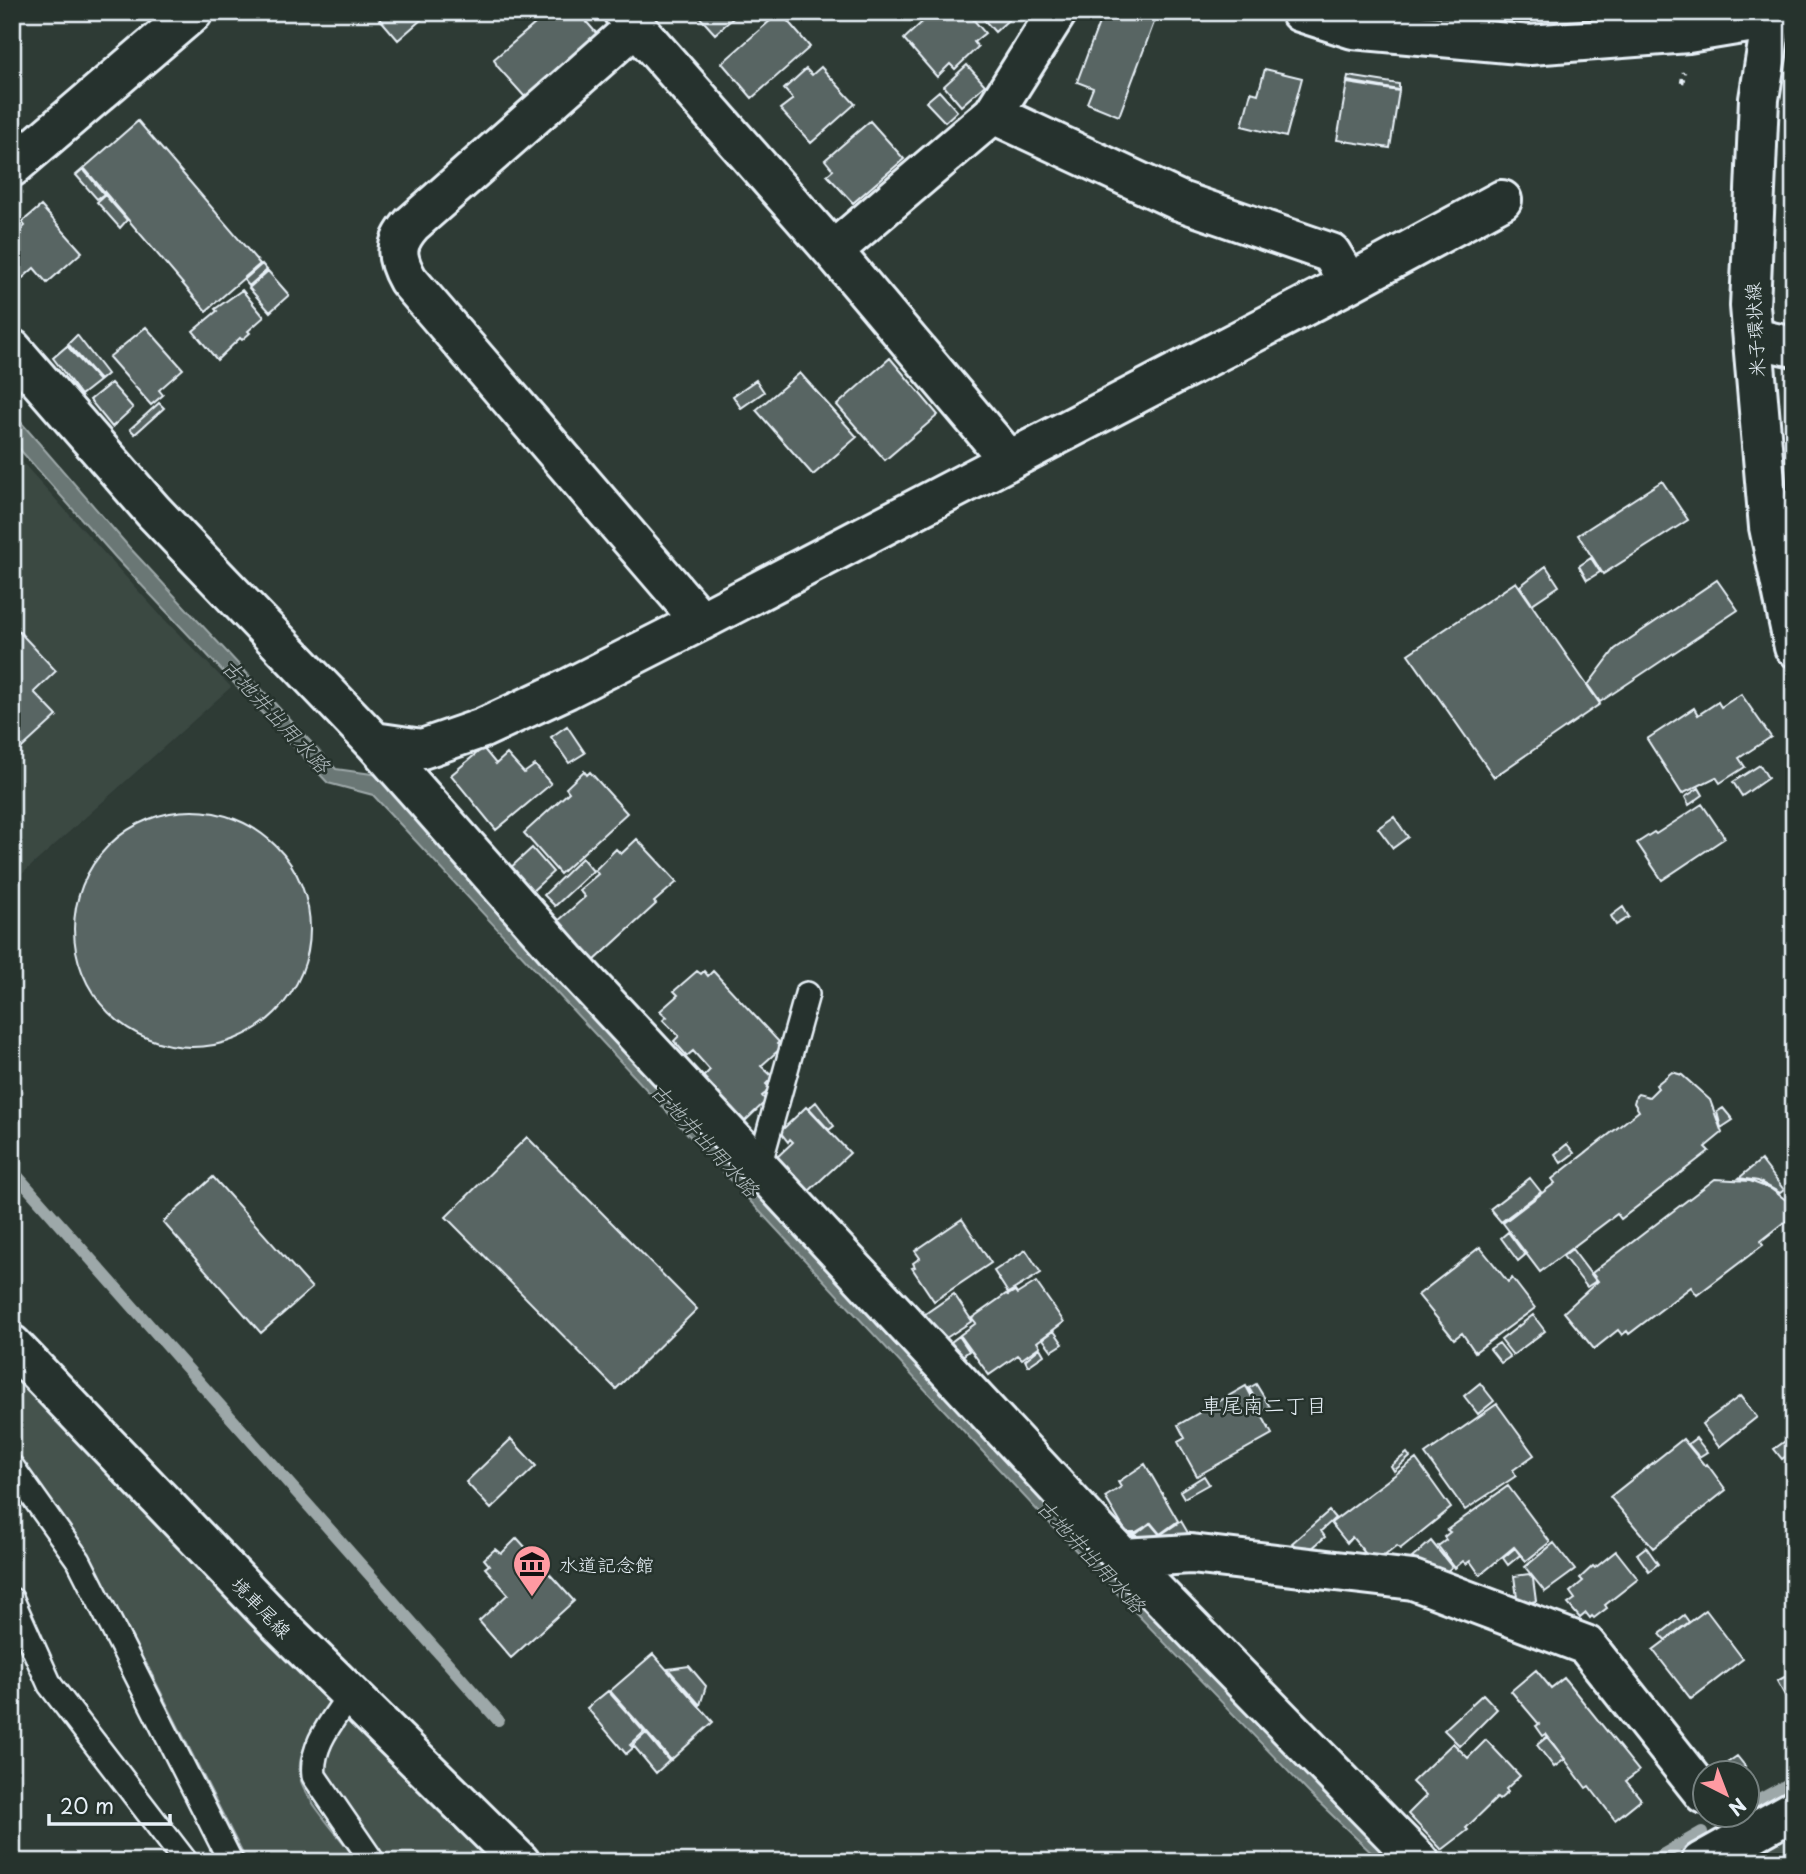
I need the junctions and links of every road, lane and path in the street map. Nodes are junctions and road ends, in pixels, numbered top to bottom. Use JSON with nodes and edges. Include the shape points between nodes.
{"nodes":[{"id":1,"x":193,"y":12,"type":"edge"},
{"id":2,"x":1057,"y":12,"type":"edge"},
{"id":3,"x":1300,"y":12,"type":"edge"},
{"id":4,"x":1777,"y":14,"type":"edge"},
{"id":5,"x":629,"y":20,"type":"edge"},
{"id":6,"x":993,"y":114,"type":"junction"},
{"id":7,"x":12,"y":167,"type":"edge"},
{"id":8,"x":1502,"y":200,"type":"dead end"},
{"id":9,"x":833,"y":251,"type":"junction"},
{"id":10,"x":1349,"y":283,"type":"junction"},
{"id":11,"x":1753,"y":338,"type":"junction"},
{"id":12,"x":1794,"y":347,"type":"edge"},
{"id":13,"x":12,"y":349,"type":"edge"},
{"id":14,"x":1009,"y":460,"type":"junction"},
{"id":15,"x":701,"y":621,"type":"junction"},
{"id":16,"x":1794,"y":647,"type":"edge"},
{"id":17,"x":374,"y":741,"type":"junction"},
{"id":18,"x":807,"y":994,"type":"dead end"},
{"id":19,"x":759,"y":1167,"type":"junction"},
{"id":20,"x":12,"y":1345,"type":"edge"},
{"id":21,"x":12,"y":1467,"type":"edge"},
{"id":22,"x":1123,"y":1558,"type":"junction"},
{"id":23,"x":12,"y":1600,"type":"edge"},
{"id":24,"x":350,"y":1694,"type":"junction"},
{"id":25,"x":1690,"y":1776,"type":"edge"},
{"id":26,"x":1794,"y":1810,"type":"edge"},
{"id":27,"x":1760,"y":1819,"type":"edge"},
{"id":28,"x":1729,"y":1828,"type":"edge"},
{"id":29,"x":186,"y":1862,"type":"edge"},
{"id":30,"x":231,"y":1862,"type":"edge"},
{"id":31,"x":373,"y":1862,"type":"edge"},
{"id":32,"x":520,"y":1862,"type":"edge"},
{"id":33,"x":1420,"y":1862,"type":"edge"},
{"id":34,"x":1701,"y":1862,"type":"edge"}],
"edges":[{"from":1,"to":7,"type":"street"},
{"from":2,"to":6,"type":"street"},
{"from":3,"to":4,"type":"street","via":[[1353,29],[1530,46],[1688,33]]},
{"from":4,"to":11,"type":"street","name":"米子環状線","via":[[1759,99],[1750,306]]},
{"from":5,"to":9,"type":"street"},
{"from":5,"to":15,"type":"street","via":[[412,224],[399,242],[399,264]]},
{"from":6,"to":9,"type":"street"},
{"from":6,"to":10,"type":"street","via":[[1180,201],[1331,253]]},
{"from":8,"to":10,"type":"street"},
{"from":9,"to":14,"type":"street"},
{"from":10,"to":14,"type":"street"},
{"from":11,"to":12,"type":"street"},
{"from":11,"to":16,"type":"street","name":"米子環状線","via":[[1769,527]]},
{"from":13,"to":17,"type":"street","via":[[153,511]]},
{"from":14,"to":15,"type":"street"},
{"from":15,"to":17,"type":"street","via":[[483,728],[422,749]]},
{"from":17,"to":19,"type":"street","via":[[568,962]]},
{"from":18,"to":19,"type":"lane"},
{"from":19,"to":22,"type":"street"},
{"from":20,"to":24,"type":"street","name":"境車尾線"},
{"from":21,"to":30,"type":"lane","via":[[79,1561]]},
{"from":22,"to":25,"type":"street","via":[[1191,1554],[1413,1580],[1586,1645]]},
{"from":22,"to":33,"type":"street"},
{"from":23,"to":29,"type":"lane","via":[[50,1685]]},
{"from":24,"to":31,"type":"lane","via":[[320,1740],[312,1762],[314,1776]]},
{"from":24,"to":32,"type":"street","name":"境車尾線"},
{"from":26,"to":27,"type":"street"},
{"from":28,"to":34,"type":"street"}]}
